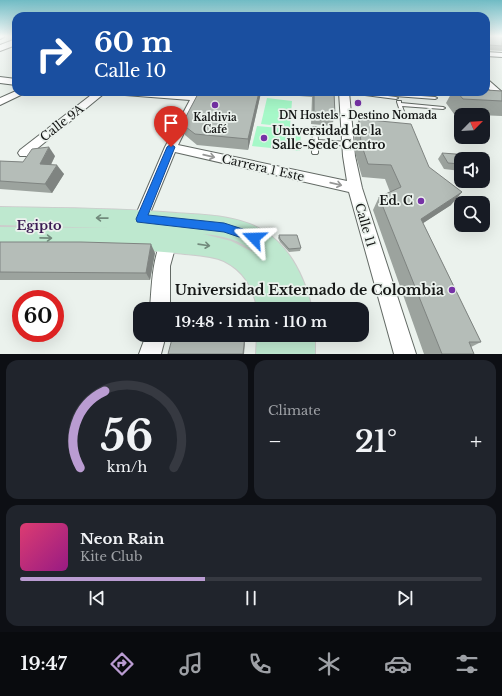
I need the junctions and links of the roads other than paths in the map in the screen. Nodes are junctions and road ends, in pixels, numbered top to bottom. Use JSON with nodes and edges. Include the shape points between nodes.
{"nodes":[{"id":1,"x":490,"y":54,"type":"edge"},
{"id":2,"x":502,"y":55,"type":"edge"},
{"id":3,"x":0,"y":80,"type":"edge"},
{"id":4,"x":12,"y":82,"type":"edge"},
{"id":5,"x":490,"y":85,"type":"edge"},
{"id":6,"x":490,"y":94,"type":"edge"},
{"id":7,"x":13,"y":96,"type":"edge"},
{"id":8,"x":96,"y":96,"type":"edge"},
{"id":9,"x":196,"y":96,"type":"edge"},
{"id":10,"x":344,"y":96,"type":"edge"},
{"id":11,"x":396,"y":96,"type":"edge"},
{"id":12,"x":408,"y":96,"type":"edge"},
{"id":13,"x":501,"y":96,"type":"edge"},
{"id":14,"x":435,"y":98,"type":"dead end"},
{"id":15,"x":0,"y":102,"type":"edge"},
{"id":16,"x":400,"y":104,"type":"junction"},
{"id":17,"x":443,"y":108,"type":"dead end"},
{"id":18,"x":403,"y":114,"type":"dead end"},
{"id":19,"x":315,"y":128,"type":"dead end"},
{"id":20,"x":315,"y":141,"type":"junction"},
{"id":21,"x":348,"y":144,"type":"junction"},
{"id":22,"x":171,"y":147,"type":"junction"},
{"id":23,"x":24,"y":153,"type":"dead end"},
{"id":24,"x":315,"y":153,"type":"dead end"},
{"id":25,"x":355,"y":188,"type":"junction"},
{"id":26,"x":141,"y":219,"type":"junction"},
{"id":27,"x":2,"y":235,"type":"edge"},
{"id":28,"x":168,"y":241,"type":"junction"},
{"id":29,"x":266,"y":264,"type":"junction"},
{"id":30,"x":160,"y":302,"type":"edge"},
{"id":31,"x":271,"y":302,"type":"edge"},
{"id":32,"x":296,"y":302,"type":"edge"},
{"id":33,"x":154,"y":342,"type":"edge"},
{"id":34,"x":273,"y":342,"type":"edge"},
{"id":35,"x":299,"y":342,"type":"edge"},
{"id":36,"x":150,"y":354,"type":"edge"},
{"id":37,"x":272,"y":354,"type":"edge"},
{"id":38,"x":299,"y":354,"type":"edge"},
{"id":39,"x":405,"y":354,"type":"edge"}],
"edges":[{"from":1,"to":2,"type":"street"},
{"from":3,"to":4,"type":"street"},
{"from":5,"to":13,"type":"street"},
{"from":6,"to":13,"type":"street"},
{"from":7,"to":15,"type":"street"},
{"from":8,"to":23,"type":"street","name":"Calle 9A"},
{"from":9,"to":22,"type":"street"},
{"from":10,"to":21,"type":"street","name":"Calle 11"},
{"from":11,"to":16,"type":"lane"},
{"from":12,"to":14,"type":"lane"},
{"from":16,"to":17,"type":"lane"},
{"from":16,"to":18,"type":"lane"},
{"from":19,"to":20,"type":"lane"},
{"from":20,"to":21,"type":"lane"},
{"from":20,"to":24,"type":"lane"},
{"from":21,"to":25,"type":"street","name":"Calle 11"},
{"from":22,"to":25,"type":"street","name":"Carrera 1 Este","one_way":true},
{"from":22,"to":26,"type":"street"},
{"from":25,"to":39,"type":"street","name":"Calle 11"},
{"from":26,"to":27,"type":"main road","one_way":true},
{"from":26,"to":29,"type":"main road","via":[[211,225],[234,230],[254,238]]},
{"from":27,"to":28,"type":"main road","one_way":true},
{"from":28,"to":29,"type":"main road","one_way":true,"via":[[215,247],[244,260]]},
{"from":28,"to":30,"type":"street","via":[[160,269]]},
{"from":29,"to":31,"type":"main road"},
{"from":29,"to":32,"type":"main road","via":[[293,290]]},
{"from":33,"to":36,"type":"street"},
{"from":34,"to":37,"type":"main road"},
{"from":35,"to":38,"type":"main road"}]}
